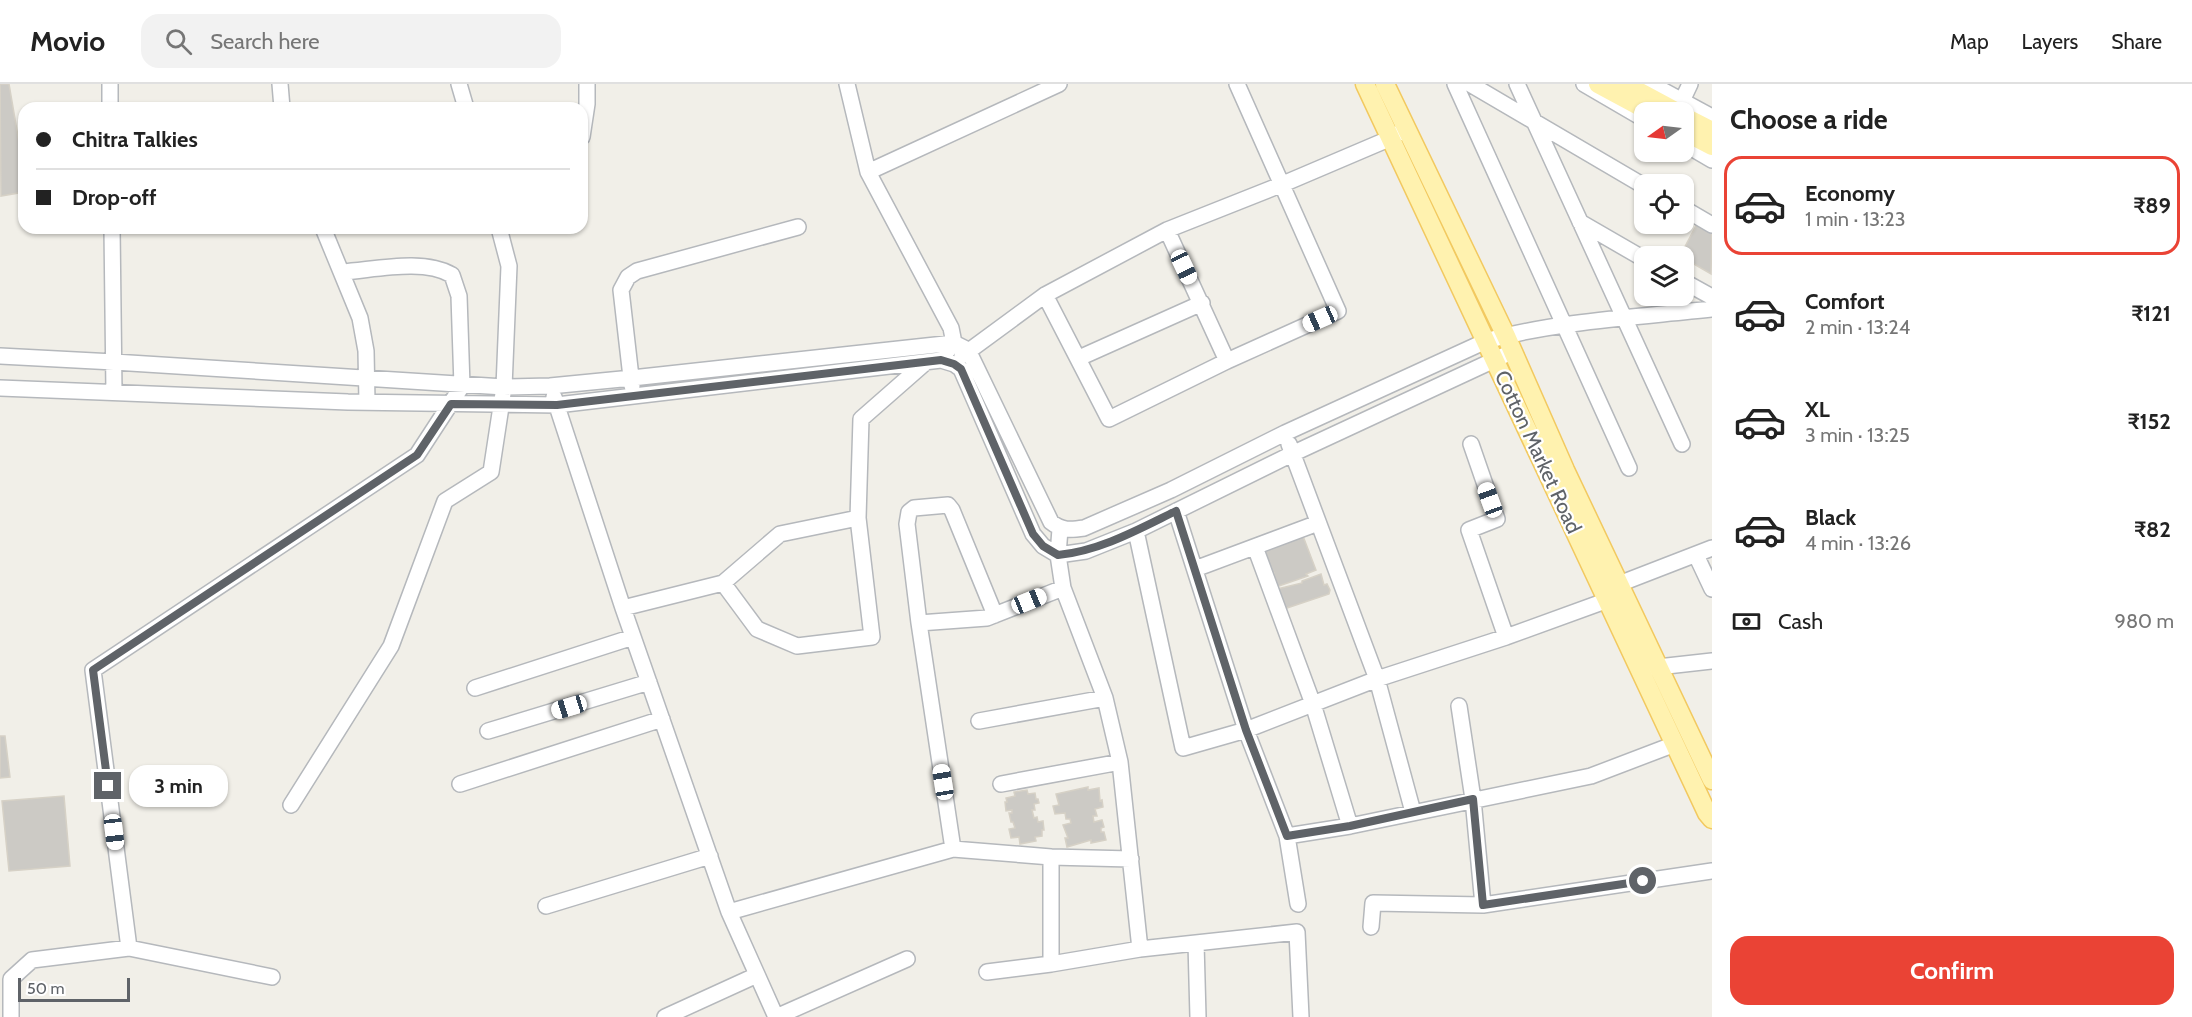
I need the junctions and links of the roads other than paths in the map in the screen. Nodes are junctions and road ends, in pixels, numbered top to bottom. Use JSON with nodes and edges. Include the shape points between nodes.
{"nodes":[{"id":1,"x":110,"y":84,"type":"edge"},
{"id":2,"x":280,"y":84,"type":"edge"},
{"id":3,"x":459,"y":84,"type":"edge"},
{"id":4,"x":587,"y":84,"type":"edge"},
{"id":5,"x":847,"y":84,"type":"edge"},
{"id":6,"x":1059,"y":84,"type":"edge"},
{"id":7,"x":1237,"y":84,"type":"edge"},
{"id":8,"x":1365,"y":84,"type":"edge"},
{"id":9,"x":1385,"y":84,"type":"edge"},
{"id":10,"x":1455,"y":84,"type":"edge"},
{"id":11,"x":1470,"y":84,"type":"edge"},
{"id":12,"x":1517,"y":84,"type":"edge"},
{"id":13,"x":1584,"y":84,"type":"edge"},
{"id":14,"x":1598,"y":84,"type":"edge"},
{"id":15,"x":1625,"y":84,"type":"edge"},
{"id":16,"x":1651,"y":84,"type":"edge"},
{"id":17,"x":1690,"y":84,"type":"edge"},
{"id":18,"x":110,"y":102,"type":"edge"},
{"id":19,"x":282,"y":102,"type":"edge"},
{"id":20,"x":464,"y":102,"type":"edge"},
{"id":21,"x":587,"y":102,"type":"edge"},
{"id":22,"x":1663,"y":102,"type":"edge"},
{"id":23,"x":1671,"y":102,"type":"edge"},
{"id":24,"x":1683,"y":102,"type":"edge"},
{"id":25,"x":1634,"y":103,"type":"edge"},
{"id":26,"x":1634,"y":113,"type":"edge"},
{"id":27,"x":1694,"y":113,"type":"edge"},
{"id":28,"x":1712,"y":117,"type":"edge"},
{"id":29,"x":1694,"y":119,"type":"edge"},
{"id":30,"x":1533,"y":121,"type":"junction"},
{"id":31,"x":1407,"y":128,"type":"junction"},
{"id":32,"x":1712,"y":131,"type":"edge"},
{"id":33,"x":1694,"y":137,"type":"edge"},
{"id":34,"x":1391,"y":138,"type":"junction"},
{"id":35,"x":1712,"y":146,"type":"edge"},
{"id":36,"x":1694,"y":149,"type":"edge"},
{"id":37,"x":1712,"y":160,"type":"edge"},
{"id":38,"x":868,"y":172,"type":"junction"},
{"id":39,"x":1634,"y":180,"type":"edge"},
{"id":40,"x":1283,"y":184,"type":"junction"},
{"id":41,"x":1694,"y":214,"type":"edge"},
{"id":42,"x":1580,"y":222,"type":"junction"},
{"id":43,"x":1712,"y":225,"type":"edge"},
{"id":44,"x":798,"y":227,"type":"dead end"},
{"id":45,"x":1167,"y":230,"type":"junction"},
{"id":46,"x":112,"y":234,"type":"edge"},
{"id":47,"x":326,"y":234,"type":"edge"},
{"id":48,"x":500,"y":234,"type":"edge"},
{"id":49,"x":1634,"y":253,"type":"edge"},
{"id":50,"x":342,"y":272,"type":"junction"},
{"id":51,"x":1694,"y":287,"type":"edge"},
{"id":52,"x":1045,"y":295,"type":"junction"},
{"id":53,"x":1712,"y":297,"type":"edge"},
{"id":54,"x":1202,"y":303,"type":"junction"},
{"id":55,"x":1712,"y":309,"type":"edge"},
{"id":56,"x":1624,"y":319,"type":"junction"},
{"id":57,"x":1565,"y":326,"type":"junction"},
{"id":58,"x":1486,"y":341,"type":"junction"},
{"id":59,"x":954,"y":343,"type":"junction"},
{"id":60,"x":1509,"y":343,"type":"junction"},
{"id":61,"x":932,"y":345,"type":"junction"},
{"id":62,"x":968,"y":350,"type":"junction"},
{"id":63,"x":0,"y":356,"type":"edge"},
{"id":64,"x":1078,"y":358,"type":"junction"},
{"id":65,"x":1227,"y":361,"type":"junction"},
{"id":66,"x":1495,"y":361,"type":"junction"},
{"id":67,"x":114,"y":362,"type":"junction"},
{"id":68,"x":940,"y":362,"type":"junction"},
{"id":69,"x":367,"y":377,"type":"junction"},
{"id":70,"x":632,"y":378,"type":"junction"},
{"id":71,"x":462,"y":386,"type":"junction"},
{"id":72,"x":550,"y":386,"type":"junction"},
{"id":73,"x":504,"y":387,"type":"junction"},
{"id":74,"x":0,"y":388,"type":"edge"},
{"id":75,"x":114,"y":392,"type":"junction"},
{"id":76,"x":634,"y":398,"type":"junction"},
{"id":77,"x":367,"y":402,"type":"junction"},
{"id":78,"x":451,"y":404,"type":"junction"},
{"id":79,"x":502,"y":405,"type":"junction"},
{"id":80,"x":557,"y":405,"type":"junction"},
{"id":81,"x":1285,"y":433,"type":"junction"},
{"id":82,"x":1471,"y":444,"type":"dead end"},
{"id":83,"x":1682,"y":444,"type":"dead end"},
{"id":84,"x":1293,"y":454,"type":"junction"},
{"id":85,"x":1629,"y":468,"type":"dead end"},
{"id":86,"x":1176,"y":511,"type":"junction"},
{"id":87,"x":858,"y":518,"type":"junction"},
{"id":88,"x":1318,"y":524,"type":"junction"},
{"id":89,"x":1060,"y":529,"type":"junction"},
{"id":90,"x":1136,"y":531,"type":"junction"},
{"id":91,"x":1255,"y":547,"type":"junction"},
{"id":92,"x":1712,"y":549,"type":"edge"},
{"id":93,"x":1058,"y":555,"type":"junction"},
{"id":94,"x":1696,"y":555,"type":"junction"},
{"id":95,"x":1195,"y":569,"type":"junction"},
{"id":96,"x":723,"y":583,"type":"junction"},
{"id":97,"x":1619,"y":584,"type":"junction"},
{"id":98,"x":1063,"y":588,"type":"junction"},
{"id":99,"x":1712,"y":589,"type":"edge"},
{"id":100,"x":1608,"y":600,"type":"junction"},
{"id":101,"x":623,"y":608,"type":"junction"},
{"id":102,"x":995,"y":615,"type":"junction"},
{"id":103,"x":919,"y":623,"type":"junction"},
{"id":104,"x":633,"y":637,"type":"junction"},
{"id":105,"x":1506,"y":637,"type":"junction"},
{"id":106,"x":1712,"y":661,"type":"edge"},
{"id":107,"x":1649,"y":668,"type":"junction"},
{"id":108,"x":1377,"y":679,"type":"junction"},
{"id":109,"x":649,"y":682,"type":"junction"},
{"id":110,"x":475,"y":688,"type":"dead end"},
{"id":111,"x":1105,"y":698,"type":"junction"},
{"id":112,"x":1313,"y":704,"type":"junction"},
{"id":113,"x":1459,"y":706,"type":"dead end"},
{"id":114,"x":662,"y":719,"type":"junction"},
{"id":115,"x":979,"y":721,"type":"dead end"},
{"id":116,"x":1246,"y":730,"type":"junction"},
{"id":117,"x":488,"y":731,"type":"dead end"},
{"id":118,"x":1675,"y":744,"type":"junction"},
{"id":119,"x":1120,"y":762,"type":"junction"},
{"id":120,"x":1712,"y":780,"type":"edge"},
{"id":121,"x":460,"y":784,"type":"dead end"},
{"id":122,"x":1001,"y":784,"type":"dead end"},
{"id":123,"x":1473,"y":799,"type":"junction"},
{"id":124,"x":291,"y":805,"type":"dead end"},
{"id":125,"x":1413,"y":812,"type":"junction"},
{"id":126,"x":1710,"y":815,"type":"edge"},
{"id":127,"x":1350,"y":826,"type":"junction"},
{"id":128,"x":1287,"y":836,"type":"junction"},
{"id":129,"x":953,"y":849,"type":"junction"},
{"id":130,"x":710,"y":856,"type":"junction"},
{"id":131,"x":1051,"y":857,"type":"junction"},
{"id":132,"x":1131,"y":859,"type":"junction"},
{"id":133,"x":1712,"y":871,"type":"edge"},
{"id":134,"x":1298,"y":904,"type":"dead end"},
{"id":135,"x":1483,"y":905,"type":"junction"},
{"id":136,"x":546,"y":906,"type":"dead end"},
{"id":137,"x":729,"y":912,"type":"junction"},
{"id":138,"x":1371,"y":927,"type":"dead end"},
{"id":139,"x":1196,"y":943,"type":"junction"},
{"id":140,"x":129,"y":948,"type":"junction"},
{"id":141,"x":1140,"y":949,"type":"junction"},
{"id":142,"x":907,"y":959,"type":"dead end"},
{"id":143,"x":1051,"y":964,"type":"junction"},
{"id":144,"x":987,"y":972,"type":"dead end"},
{"id":145,"x":757,"y":975,"type":"junction"},
{"id":146,"x":272,"y":977,"type":"dead end"},
{"id":147,"x":11,"y":1017,"type":"edge"},
{"id":148,"x":665,"y":1017,"type":"edge"},
{"id":149,"x":776,"y":1017,"type":"edge"},
{"id":150,"x":1198,"y":1017,"type":"edge"},
{"id":151,"x":1301,"y":1017,"type":"edge"}],
"edges":[{"from":1,"to":18,"type":"street"},
{"from":2,"to":19,"type":"street"},
{"from":3,"to":20,"type":"street"},
{"from":4,"to":21,"type":"street"},
{"from":5,"to":38,"type":"street"},
{"from":6,"to":38,"type":"street"},
{"from":7,"to":40,"type":"street"},
{"from":8,"to":34,"type":"main road","name":"Cotton Market Road"},
{"from":9,"to":31,"type":"main road","name":"Cotton Market Road"},
{"from":10,"to":57,"type":"street"},
{"from":11,"to":30,"type":"street"},
{"from":12,"to":30,"type":"street"},
{"from":13,"to":26,"type":"street"},
{"from":14,"to":25,"type":"main road"},
{"from":15,"to":22,"type":"main road"},
{"from":16,"to":23,"type":"street"},
{"from":17,"to":24,"type":"street"},
{"from":27,"to":28,"type":"street"},
{"from":29,"to":32,"type":"main road"},
{"from":30,"to":39,"type":"street"},
{"from":30,"to":42,"type":"street"},
{"from":31,"to":34,"type":"street"},
{"from":31,"to":60,"type":"main road","name":"Cotton Market Road"},
{"from":33,"to":35,"type":"main road"},
{"from":34,"to":40,"type":"street"},
{"from":34,"to":58,"type":"main road","name":"Cotton Market Road"},
{"from":36,"to":37,"type":"street"},
{"from":38,"to":59,"type":"street","via":[[951,328]]},
{"from":40,"to":45,"type":"street"},
{"from":40,"to":65,"type":"street","via":[[1338,311]]},
{"from":41,"to":43,"type":"street"},
{"from":42,"to":49,"type":"street"},
{"from":42,"to":56,"type":"street"},
{"from":44,"to":70,"type":"street","via":[[628,277],[621,290]]},
{"from":45,"to":52,"type":"street"},
{"from":45,"to":54,"type":"street"},
{"from":46,"to":67,"type":"street"},
{"from":47,"to":50,"type":"street"},
{"from":48,"to":73,"type":"street","via":[[510,266]]},
{"from":50,"to":69,"type":"street","via":[[365,335]]},
{"from":50,"to":71,"type":"street","via":[[420,266],[452,275],[459,296]]},
{"from":51,"to":53,"type":"street"},
{"from":52,"to":62,"type":"street"},
{"from":52,"to":64,"type":"street"},
{"from":54,"to":64,"type":"street"},
{"from":54,"to":65,"type":"street"},
{"from":55,"to":56,"type":"street"},
{"from":56,"to":57,"type":"street"},
{"from":56,"to":83,"type":"street"},
{"from":57,"to":60,"type":"street","via":[[1528,332]]},
{"from":57,"to":85,"type":"street"},
{"from":58,"to":60,"type":"street"},
{"from":58,"to":66,"type":"main road","name":"Cotton Market Road"},
{"from":58,"to":81,"type":"street"},
{"from":59,"to":61,"type":"street"},
{"from":59,"to":62,"type":"street"},
{"from":59,"to":68,"type":"street"},
{"from":60,"to":66,"type":"street"},
{"from":60,"to":97,"type":"main road","name":"Cotton Market Road"},
{"from":61,"to":68,"type":"street"},
{"from":61,"to":70,"type":"street"},
{"from":62,"to":68,"type":"street"},
{"from":62,"to":89,"type":"street","via":[[1051,522]]},
{"from":63,"to":67,"type":"street"},
{"from":64,"to":65,"type":"street","via":[[1109,419]]},
{"from":66,"to":84,"type":"street"},
{"from":66,"to":100,"type":"main road","name":"Cotton Market Road"},
{"from":67,"to":69,"type":"street"},
{"from":67,"to":75,"type":"street"},
{"from":68,"to":76,"type":"street"},
{"from":68,"to":87,"type":"street","via":[[861,419]]},
{"from":68,"to":93,"type":"street","via":[[961,369],[1033,534]]},
{"from":69,"to":71,"type":"street"},
{"from":69,"to":77,"type":"street"},
{"from":70,"to":72,"type":"street"},
{"from":70,"to":76,"type":"street"},
{"from":71,"to":73,"type":"street"},
{"from":71,"to":78,"type":"street"},
{"from":72,"to":73,"type":"street"},
{"from":72,"to":80,"type":"street"},
{"from":73,"to":79,"type":"street"},
{"from":74,"to":75,"type":"street"},
{"from":75,"to":77,"type":"street"},
{"from":76,"to":80,"type":"street"},
{"from":77,"to":78,"type":"street"},
{"from":78,"to":79,"type":"street"},
{"from":78,"to":140,"type":"street","via":[[417,455],[93,670]]},
{"from":79,"to":80,"type":"street"},
{"from":79,"to":124,"type":"street","via":[[491,472],[445,501],[391,646]]},
{"from":80,"to":101,"type":"street"},
{"from":81,"to":84,"type":"street"},
{"from":81,"to":89,"type":"street","via":[[1084,528]]},
{"from":82,"to":105,"type":"street","via":[[1497,519],[1469,530]]},
{"from":84,"to":86,"type":"street"},
{"from":84,"to":88,"type":"street"},
{"from":86,"to":90,"type":"street"},
{"from":86,"to":95,"type":"street"},
{"from":87,"to":96,"type":"street","via":[[780,534]]},
{"from":87,"to":96,"type":"street","via":[[872,637],[797,646],[757,629]]},
{"from":88,"to":91,"type":"street"},
{"from":88,"to":108,"type":"street"},
{"from":89,"to":93,"type":"street"},
{"from":90,"to":93,"type":"street","via":[[1086,551]]},
{"from":90,"to":116,"type":"street","via":[[1183,748]]},
{"from":91,"to":95,"type":"street"},
{"from":91,"to":112,"type":"street"},
{"from":92,"to":94,"type":"street"},
{"from":93,"to":98,"type":"street"},
{"from":94,"to":97,"type":"street"},
{"from":94,"to":99,"type":"street"},
{"from":95,"to":116,"type":"street"},
{"from":96,"to":101,"type":"street"},
{"from":97,"to":107,"type":"main road","name":"Cotton Market Road"},
{"from":98,"to":102,"type":"street"},
{"from":98,"to":111,"type":"street"},
{"from":100,"to":105,"type":"street"},
{"from":100,"to":107,"type":"main road","name":"Cotton Market Road"},
{"from":101,"to":104,"type":"street"},
{"from":102,"to":103,"type":"street"},
{"from":102,"to":103,"type":"street","via":[[952,510],[942,504],[914,508],[906,517]]},
{"from":103,"to":129,"type":"street"},
{"from":104,"to":109,"type":"street"},
{"from":104,"to":110,"type":"street"},
{"from":105,"to":108,"type":"street"},
{"from":106,"to":107,"type":"street"},
{"from":107,"to":118,"type":"main road","name":"Cotton Market Road"},
{"from":107,"to":120,"type":"main road","name":"Cotton Market Road"},
{"from":108,"to":112,"type":"street"},
{"from":108,"to":125,"type":"street"},
{"from":109,"to":114,"type":"street"},
{"from":109,"to":117,"type":"street"},
{"from":111,"to":115,"type":"street"},
{"from":111,"to":119,"type":"street"},
{"from":112,"to":116,"type":"street"},
{"from":112,"to":127,"type":"street"},
{"from":113,"to":123,"type":"street"},
{"from":114,"to":121,"type":"street"},
{"from":114,"to":130,"type":"street"},
{"from":116,"to":128,"type":"street"},
{"from":118,"to":123,"type":"street","via":[[1591,776]]},
{"from":118,"to":126,"type":"main road","name":"Cotton Market Road"},
{"from":119,"to":122,"type":"street"},
{"from":119,"to":132,"type":"street"},
{"from":123,"to":125,"type":"street"},
{"from":123,"to":135,"type":"street"},
{"from":125,"to":127,"type":"street"},
{"from":127,"to":128,"type":"street"},
{"from":128,"to":134,"type":"street"},
{"from":129,"to":131,"type":"street"},
{"from":129,"to":137,"type":"street"},
{"from":130,"to":136,"type":"street"},
{"from":130,"to":137,"type":"street"},
{"from":131,"to":132,"type":"street"},
{"from":131,"to":143,"type":"street"},
{"from":132,"to":141,"type":"street"},
{"from":133,"to":135,"type":"street"},
{"from":135,"to":138,"type":"street","via":[[1373,903]]},
{"from":137,"to":145,"type":"street"},
{"from":139,"to":141,"type":"street"},
{"from":139,"to":150,"type":"street"},
{"from":139,"to":151,"type":"street","via":[[1298,932]]},
{"from":140,"to":146,"type":"street"},
{"from":140,"to":147,"type":"street","via":[[33,960],[11,978]]},
{"from":141,"to":143,"type":"street"},
{"from":142,"to":149,"type":"street"},
{"from":143,"to":144,"type":"street"},
{"from":145,"to":148,"type":"street"},
{"from":145,"to":149,"type":"street"}]}
